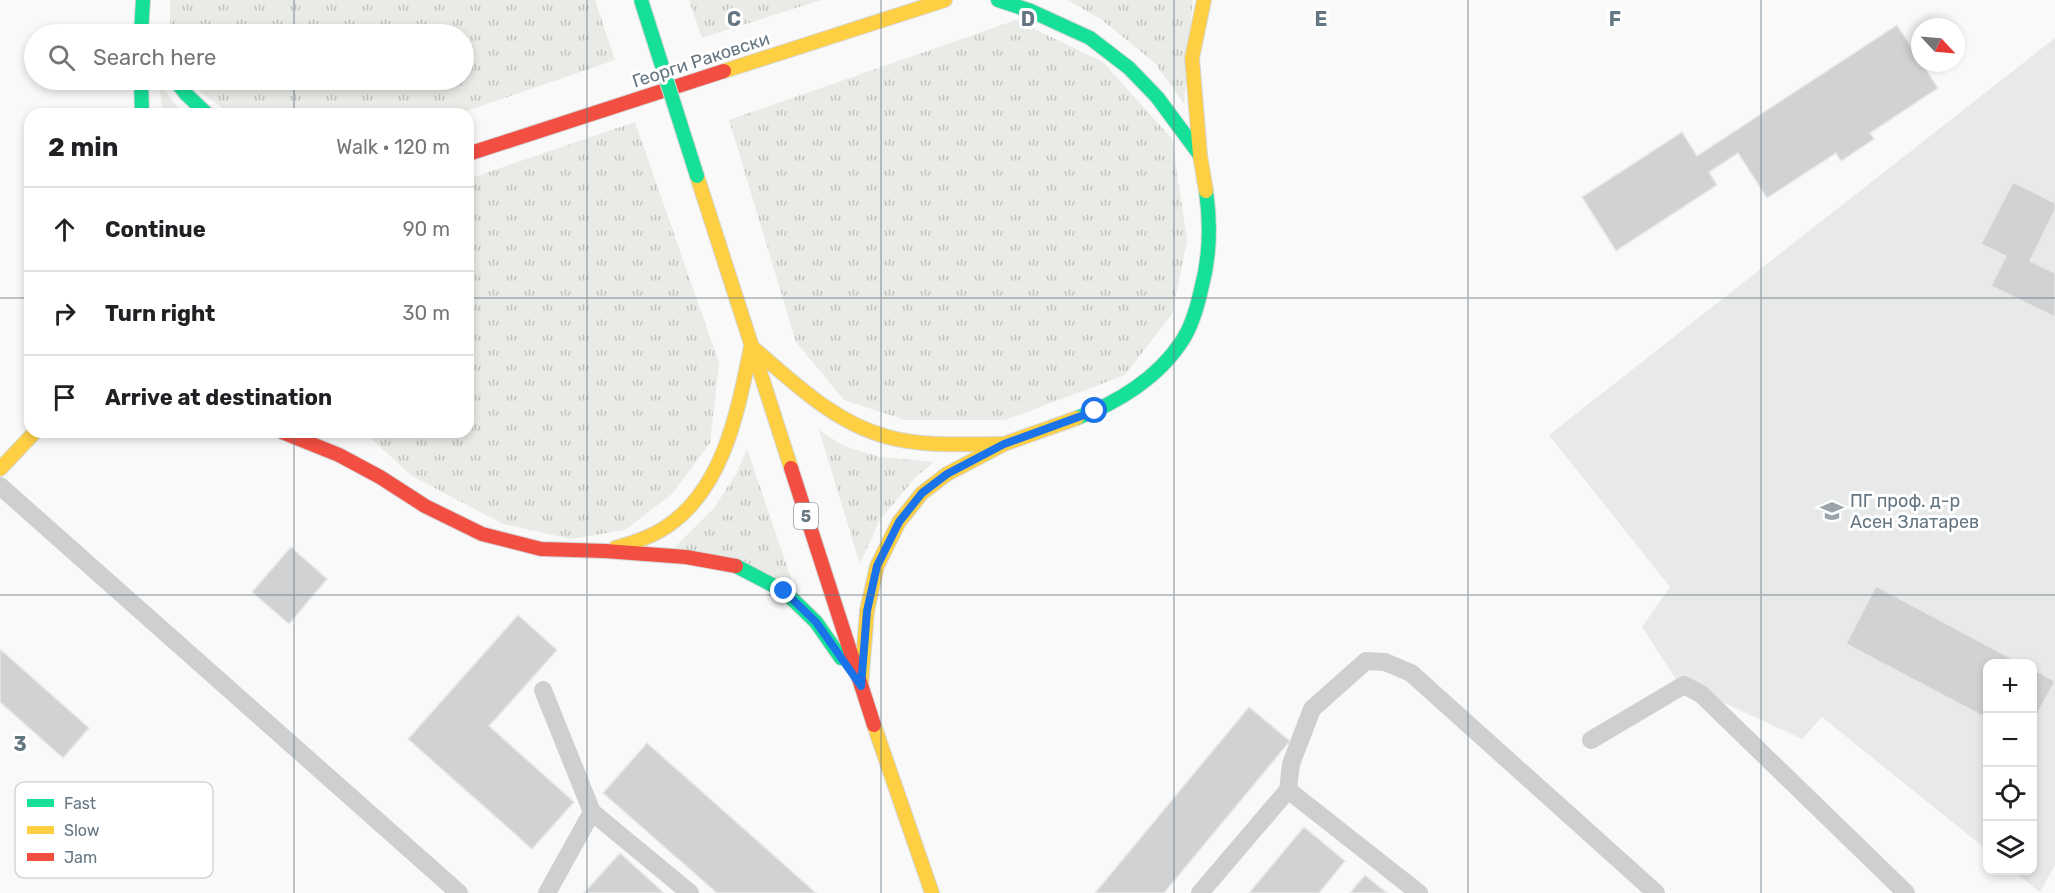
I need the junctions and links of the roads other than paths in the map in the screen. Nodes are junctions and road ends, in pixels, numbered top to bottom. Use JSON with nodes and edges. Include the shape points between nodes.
{"nodes":[{"id":1,"x":143,"y":0,"type":"edge"},
{"id":2,"x":640,"y":0,"type":"edge"},
{"id":3,"x":945,"y":0,"type":"edge"},
{"id":4,"x":998,"y":0,"type":"edge"},
{"id":5,"x":1204,"y":0,"type":"edge"},
{"id":6,"x":142,"y":24,"type":"edge"},
{"id":7,"x":141,"y":90,"type":"edge"},
{"id":8,"x":183,"y":90,"type":"edge"},
{"id":9,"x":142,"y":108,"type":"edge"},
{"id":10,"x":201,"y":108,"type":"edge"},
{"id":11,"x":474,"y":152,"type":"edge"},
{"id":12,"x":1200,"y":155,"type":"junction"},
{"id":13,"x":751,"y":346,"type":"junction"},
{"id":14,"x":29,"y":438,"type":"edge"},
{"id":15,"x":297,"y":438,"type":"edge"},
{"id":16,"x":332,"y":440,"type":"dead end"},
{"id":17,"x":1004,"y":444,"type":"junction"},
{"id":18,"x":339,"y":455,"type":"junction"},
{"id":19,"x":0,"y":469,"type":"edge"},
{"id":20,"x":0,"y":486,"type":"edge"},
{"id":21,"x":605,"y":551,"type":"junction"},
{"id":22,"x":861,"y":686,"type":"junction"},
{"id":23,"x":543,"y":690,"type":"dead end"},
{"id":24,"x":1591,"y":740,"type":"dead end"},
{"id":25,"x":1288,"y":790,"type":"junction"},
{"id":26,"x":592,"y":812,"type":"junction"},
{"id":27,"x":459,"y":893,"type":"edge"},
{"id":28,"x":547,"y":893,"type":"edge"},
{"id":29,"x":690,"y":893,"type":"edge"},
{"id":30,"x":932,"y":893,"type":"edge"},
{"id":31,"x":1200,"y":893,"type":"edge"},
{"id":32,"x":1419,"y":893,"type":"edge"},
{"id":33,"x":1656,"y":893,"type":"edge"},
{"id":34,"x":1906,"y":893,"type":"edge"}],
"edges":[{"from":1,"to":6,"type":"main road"},
{"from":2,"to":13,"type":"main road","number":"5","bridge":true},
{"from":3,"to":11,"type":"main road","name":"Георги Раковски"},
{"from":4,"to":12,"type":"main road","via":[[1090,38],[1157,97]]},
{"from":5,"to":12,"type":"main road","via":[[1192,58]]},
{"from":7,"to":9,"type":"main road"},
{"from":8,"to":10,"type":"main road"},
{"from":12,"to":17,"type":"main road","via":[[1210,216],[1208,266],[1195,314],[1183,340],[1166,362],[1135,389],[1095,411]]},
{"from":13,"to":17,"type":"main road","via":[[844,420],[876,434],[905,440]]},
{"from":13,"to":21,"type":"main road","via":[[735,426],[722,458],[699,496],[668,526],[642,540]]},
{"from":13,"to":22,"type":"main road","number":"5"},
{"from":14,"to":19,"type":"main road"},
{"from":15,"to":18,"type":"main road"},
{"from":16,"to":18,"type":"main road"},
{"from":17,"to":22,"type":"main road","via":[[947,474],[922,493],[899,522],[877,566],[867,611]]},
{"from":18,"to":21,"type":"main road","via":[[425,506],[482,534],[541,549]]},
{"from":20,"to":27,"type":"lane"},
{"from":21,"to":22,"type":"main road","via":[[686,557],[740,567],[784,591],[816,622]]},
{"from":22,"to":30,"type":"main road","number":"5"},
{"from":23,"to":26,"type":"lane"},
{"from":24,"to":34,"type":"lane","via":[[1684,685],[1701,693]]},
{"from":25,"to":31,"type":"lane"},
{"from":25,"to":32,"type":"lane"},
{"from":25,"to":33,"type":"lane","via":[[1291,764],[1312,709],[1366,661],[1385,662],[1411,673]]},
{"from":26,"to":28,"type":"lane"},
{"from":26,"to":29,"type":"lane"}]}
